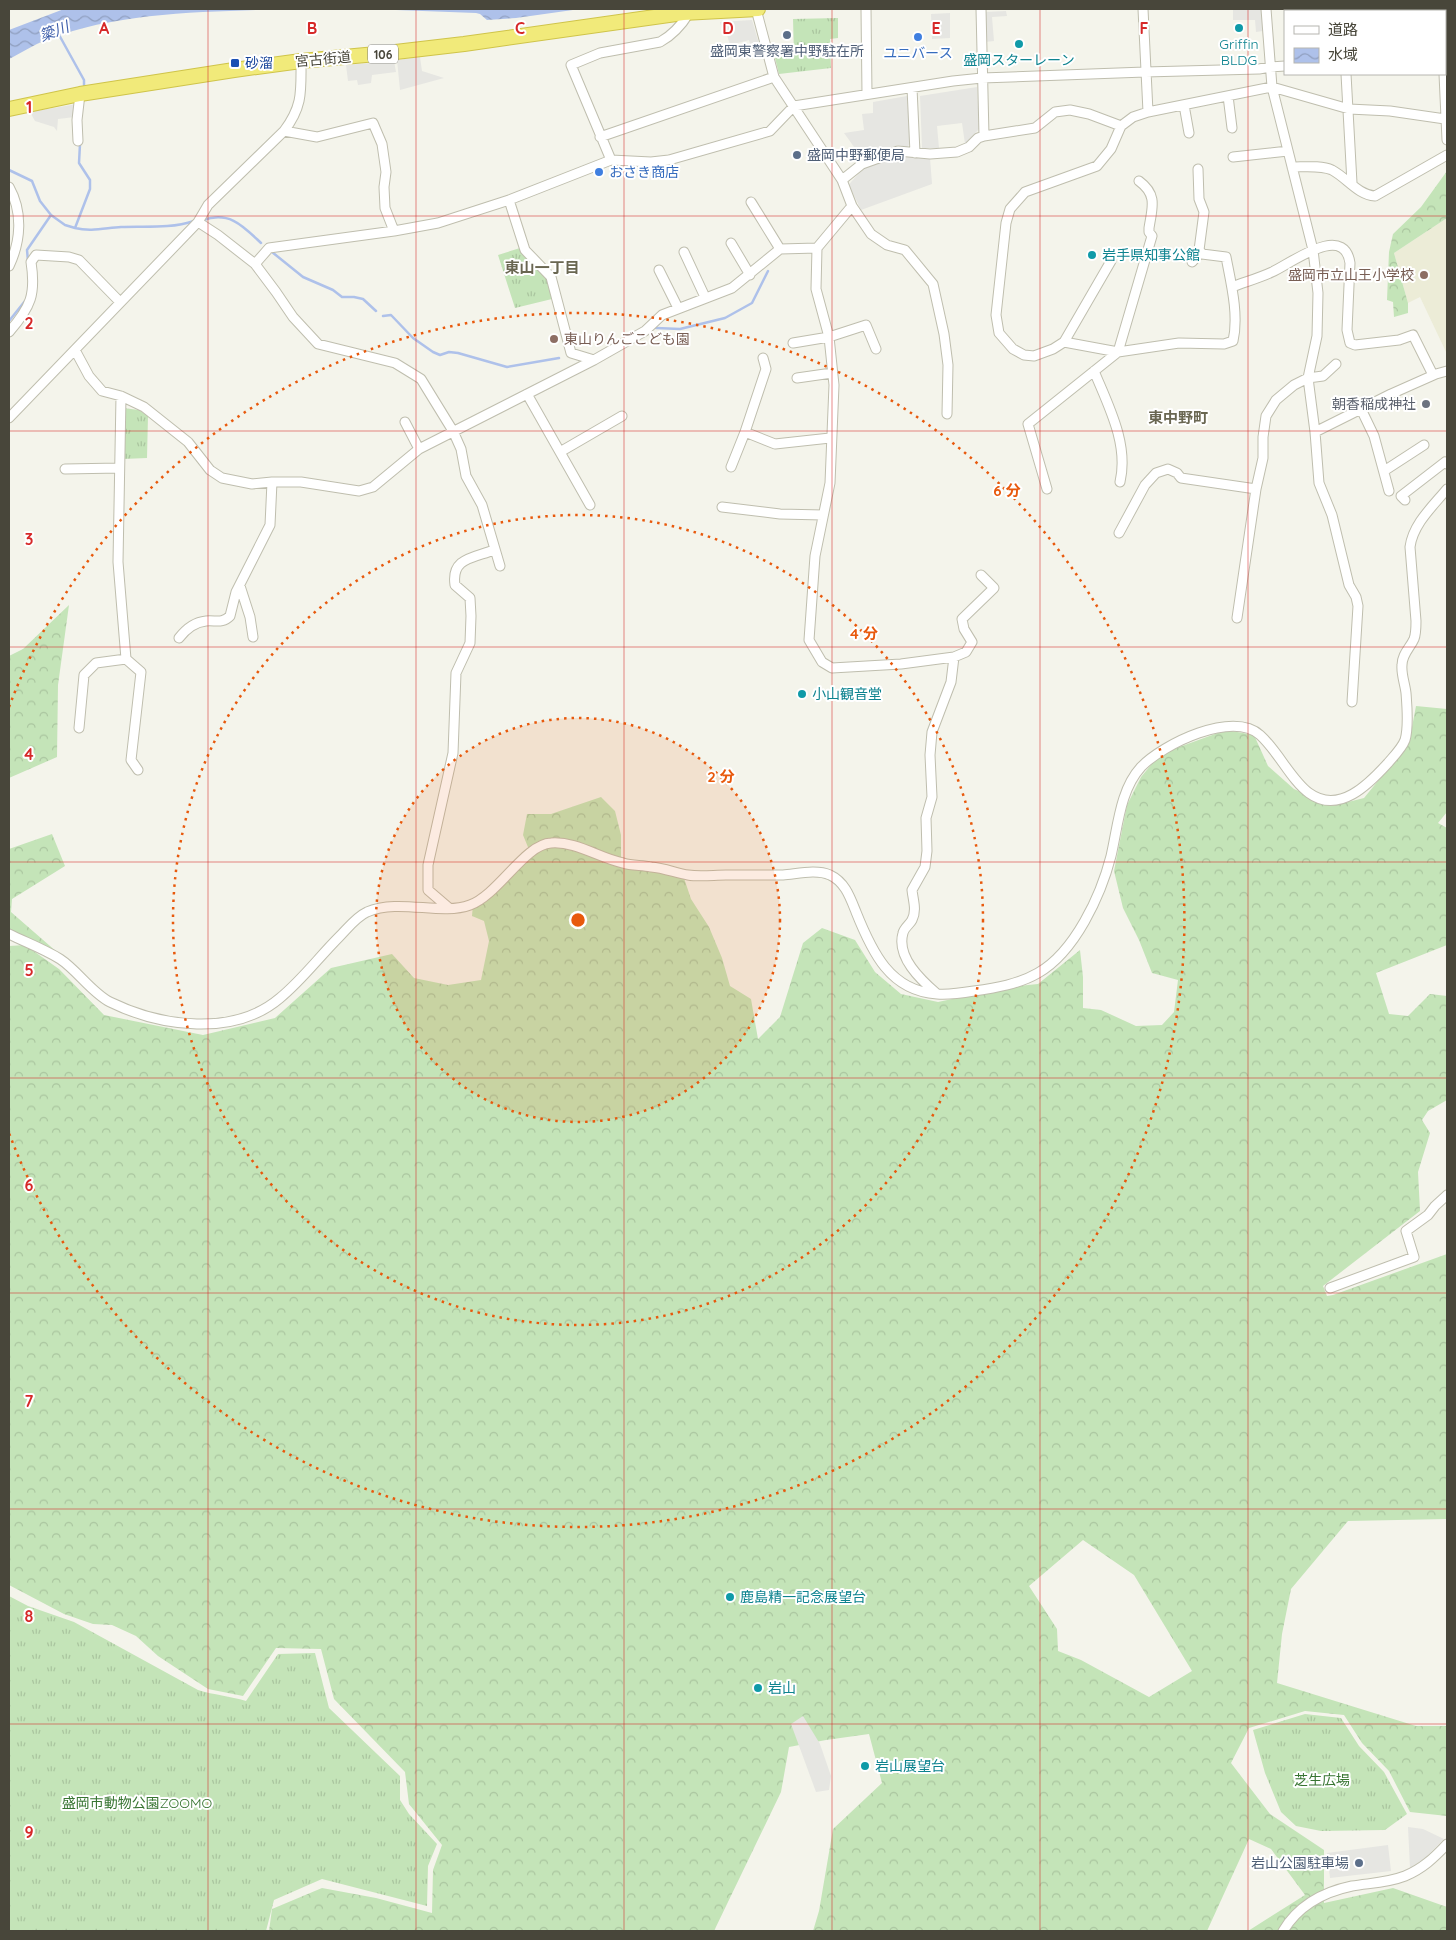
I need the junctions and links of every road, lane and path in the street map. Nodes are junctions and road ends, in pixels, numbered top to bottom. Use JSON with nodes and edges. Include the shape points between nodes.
{"nodes":[{"id":1,"x":757,"y":9,"type":"edge"},
{"id":2,"x":866,"y":9,"type":"edge"},
{"id":3,"x":981,"y":9,"type":"edge"},
{"id":4,"x":1143,"y":9,"type":"edge"},
{"id":5,"x":1266,"y":9,"type":"edge"},
{"id":6,"x":685,"y":12,"type":"edge"},
{"id":7,"x":301,"y":61,"type":"junction"},
{"id":8,"x":1284,"y":66,"type":"edge"},
{"id":9,"x":1270,"y":67,"type":"junction"},
{"id":10,"x":1145,"y":72,"type":"junction"},
{"id":11,"x":1346,"y":75,"type":"edge"},
{"id":12,"x":1444,"y":75,"type":"edge"},
{"id":13,"x":774,"y":77,"type":"junction"},
{"id":14,"x":982,"y":78,"type":"junction"},
{"id":15,"x":1272,"y":87,"type":"junction"},
{"id":16,"x":912,"y":88,"type":"junction"},
{"id":17,"x":80,"y":94,"type":"junction"},
{"id":18,"x":867,"y":94,"type":"junction"},
{"id":19,"x":1228,"y":96,"type":"junction"},
{"id":20,"x":1184,"y":104,"type":"junction"},
{"id":21,"x":794,"y":106,"type":"junction"},
{"id":22,"x":9,"y":109,"type":"edge"},
{"id":23,"x":1349,"y":109,"type":"junction"},
{"id":24,"x":1148,"y":112,"type":"junction"},
{"id":25,"x":1445,"y":119,"type":"junction"},
{"id":26,"x":1121,"y":126,"type":"junction"},
{"id":27,"x":1232,"y":128,"type":"dead end"},
{"id":28,"x":284,"y":131,"type":"junction"},
{"id":29,"x":1189,"y":132,"type":"dead end"},
{"id":30,"x":984,"y":136,"type":"junction"},
{"id":31,"x":600,"y":137,"type":"junction"},
{"id":32,"x":1447,"y":140,"type":"edge"},
{"id":33,"x":78,"y":141,"type":"dead end"},
{"id":34,"x":1288,"y":151,"type":"junction"},
{"id":35,"x":915,"y":153,"type":"junction"},
{"id":36,"x":1447,"y":155,"type":"edge"},
{"id":37,"x":1233,"y":157,"type":"dead end"},
{"id":38,"x":611,"y":160,"type":"junction"},
{"id":39,"x":1292,"y":167,"type":"junction"},
{"id":40,"x":1198,"y":169,"type":"dead end"},
{"id":41,"x":842,"y":180,"type":"junction"},
{"id":42,"x":1139,"y":181,"type":"dead end"},
{"id":43,"x":1352,"y":183,"type":"junction"},
{"id":44,"x":9,"y":187,"type":"edge"},
{"id":45,"x":509,"y":200,"type":"junction"},
{"id":46,"x":751,"y":202,"type":"dead end"},
{"id":47,"x":852,"y":206,"type":"junction"},
{"id":48,"x":198,"y":222,"type":"junction"},
{"id":49,"x":394,"y":231,"type":"junction"},
{"id":50,"x":731,"y":243,"type":"dead end"},
{"id":51,"x":818,"y":248,"type":"junction"},
{"id":52,"x":780,"y":249,"type":"junction"},
{"id":53,"x":1313,"y":250,"type":"junction"},
{"id":54,"x":684,"y":252,"type":"dead end"},
{"id":55,"x":1201,"y":252,"type":"junction"},
{"id":56,"x":1111,"y":262,"type":"dead end"},
{"id":57,"x":1192,"y":262,"type":"dead end"},
{"id":58,"x":255,"y":264,"type":"junction"},
{"id":59,"x":9,"y":266,"type":"edge"},
{"id":60,"x":659,"y":270,"type":"dead end"},
{"id":61,"x":750,"y":275,"type":"junction"},
{"id":62,"x":1232,"y":287,"type":"junction"},
{"id":63,"x":705,"y":297,"type":"junction"},
{"id":64,"x":120,"y":302,"type":"junction"},
{"id":65,"x":678,"y":308,"type":"junction"},
{"id":66,"x":9,"y":332,"type":"edge"},
{"id":67,"x":829,"y":338,"type":"junction"},
{"id":68,"x":1064,"y":342,"type":"junction"},
{"id":69,"x":793,"y":343,"type":"dead end"},
{"id":70,"x":876,"y":349,"type":"dead end"},
{"id":71,"x":75,"y":350,"type":"junction"},
{"id":72,"x":1118,"y":352,"type":"junction"},
{"id":73,"x":763,"y":358,"type":"dead end"},
{"id":74,"x":594,"y":360,"type":"junction"},
{"id":75,"x":1336,"y":364,"type":"dead end"},
{"id":76,"x":1447,"y":370,"type":"edge"},
{"id":77,"x":1094,"y":371,"type":"junction"},
{"id":78,"x":832,"y":373,"type":"junction"},
{"id":79,"x":1434,"y":375,"type":"junction"},
{"id":80,"x":1447,"y":376,"type":"edge"},
{"id":81,"x":797,"y":378,"type":"dead end"},
{"id":82,"x":1308,"y":378,"type":"junction"},
{"id":83,"x":527,"y":394,"type":"junction"},
{"id":84,"x":120,"y":396,"type":"junction"},
{"id":85,"x":1361,"y":409,"type":"junction"},
{"id":86,"x":947,"y":414,"type":"dead end"},
{"id":87,"x":622,"y":416,"type":"dead end"},
{"id":88,"x":9,"y":418,"type":"edge"},
{"id":89,"x":405,"y":422,"type":"dead end"},
{"id":90,"x":453,"y":431,"type":"junction"},
{"id":91,"x":746,"y":432,"type":"junction"},
{"id":92,"x":1315,"y":432,"type":"junction"},
{"id":93,"x":830,"y":438,"type":"junction"},
{"id":94,"x":1424,"y":445,"type":"dead end"},
{"id":95,"x":419,"y":449,"type":"junction"},
{"id":96,"x":560,"y":452,"type":"junction"},
{"id":97,"x":1447,"y":464,"type":"edge"},
{"id":98,"x":731,"y":466,"type":"dead end"},
{"id":99,"x":119,"y":468,"type":"junction"},
{"id":100,"x":65,"y":469,"type":"dead end"},
{"id":101,"x":1384,"y":471,"type":"junction"},
{"id":102,"x":272,"y":482,"type":"junction"},
{"id":103,"x":1120,"y":482,"type":"dead end"},
{"id":104,"x":1047,"y":488,"type":"dead end"},
{"id":105,"x":1256,"y":489,"type":"junction"},
{"id":106,"x":1447,"y":489,"type":"edge"},
{"id":107,"x":1389,"y":491,"type":"dead end"},
{"id":108,"x":1405,"y":500,"type":"dead end"},
{"id":109,"x":590,"y":505,"type":"dead end"},
{"id":110,"x":722,"y":507,"type":"dead end"},
{"id":111,"x":823,"y":515,"type":"junction"},
{"id":112,"x":1119,"y":533,"type":"dead end"},
{"id":113,"x":494,"y":550,"type":"junction"},
{"id":114,"x":500,"y":566,"type":"dead end"},
{"id":115,"x":981,"y":575,"type":"dead end"},
{"id":116,"x":240,"y":586,"type":"junction"},
{"id":117,"x":1237,"y":618,"type":"dead end"},
{"id":118,"x":253,"y":637,"type":"dead end"},
{"id":119,"x":179,"y":638,"type":"dead end"},
{"id":120,"x":954,"y":657,"type":"junction"},
{"id":121,"x":126,"y":659,"type":"junction"},
{"id":122,"x":1352,"y":702,"type":"dead end"},
{"id":123,"x":79,"y":728,"type":"dead end"},
{"id":124,"x":138,"y":770,"type":"dead end"},
{"id":125,"x":449,"y":908,"type":"junction"},
{"id":126,"x":9,"y":934,"type":"edge"},
{"id":127,"x":938,"y":994,"type":"junction"},
{"id":128,"x":1447,"y":1195,"type":"edge"},
{"id":129,"x":1330,"y":1288,"type":"dead end"},
{"id":130,"x":1447,"y":1844,"type":"edge"},
{"id":131,"x":1283,"y":1931,"type":"edge"}],
"edges":[{"from":1,"to":6,"type":"highway","name":"宮古街道","number":"106"},
{"from":1,"to":13,"type":"street"},
{"from":2,"to":18,"type":"street"},
{"from":3,"to":14,"type":"street"},
{"from":4,"to":10,"type":"street"},
{"from":5,"to":9,"type":"street"},
{"from":6,"to":7,"type":"highway","name":"宮古街道","number":"106","via":[[464,44]]},
{"from":6,"to":31,"type":"street","via":[[679,28],[660,42],[600,53],[571,65]]},
{"from":7,"to":17,"type":"highway","name":"宮古街道","number":"106"},
{"from":7,"to":28,"type":"street","via":[[300,104]]},
{"from":8,"to":9,"type":"street"},
{"from":9,"to":10,"type":"street"},
{"from":9,"to":15,"type":"street"},
{"from":10,"to":14,"type":"street"},
{"from":10,"to":24,"type":"street"},
{"from":11,"to":23,"type":"street"},
{"from":12,"to":25,"type":"street"},
{"from":13,"to":21,"type":"street"},
{"from":13,"to":31,"type":"street"},
{"from":14,"to":16,"type":"street"},
{"from":14,"to":30,"type":"street"},
{"from":15,"to":19,"type":"street"},
{"from":15,"to":23,"type":"street"},
{"from":15,"to":34,"type":"street"},
{"from":16,"to":18,"type":"street"},
{"from":16,"to":35,"type":"street"},
{"from":17,"to":22,"type":"highway","name":"宮古街道","number":"106"},
{"from":17,"to":33,"type":"street"},
{"from":18,"to":21,"type":"street"},
{"from":19,"to":20,"type":"street"},
{"from":19,"to":27,"type":"street"},
{"from":20,"to":24,"type":"street"},
{"from":20,"to":29,"type":"street"},
{"from":21,"to":38,"type":"street","via":[[770,131],[669,160]]},
{"from":21,"to":41,"type":"street"},
{"from":23,"to":25,"type":"street"},
{"from":23,"to":43,"type":"street"},
{"from":24,"to":26,"type":"street"},
{"from":25,"to":32,"type":"street"},
{"from":26,"to":30,"type":"street","via":[[1070,110],[1055,112],[1035,128]]},
{"from":26,"to":68,"type":"street","via":[[1111,149],[1097,166],[1025,192],[1010,210],[1006,223],[996,315],[999,333],[1013,349],[1024,355],[1034,356],[1053,350]]},
{"from":28,"to":48,"type":"street","via":[[208,205]]},
{"from":28,"to":49,"type":"street","via":[[317,137],[374,123],[382,144],[386,172],[385,208]]},
{"from":30,"to":35,"type":"street","via":[[958,152]]},
{"from":31,"to":38,"type":"street"},
{"from":34,"to":37,"type":"street"},
{"from":34,"to":39,"type":"street"},
{"from":35,"to":41,"type":"street","via":[[898,151],[862,164]]},
{"from":36,"to":43,"type":"street","via":[[1375,196],[1361,192]]},
{"from":38,"to":45,"type":"street"},
{"from":39,"to":43,"type":"street","via":[[1330,169]]},
{"from":39,"to":53,"type":"street"},
{"from":40,"to":55,"type":"street","via":[[1199,199],[1204,212]]},
{"from":41,"to":47,"type":"street"},
{"from":42,"to":72,"type":"street","via":[[1148,189],[1153,201],[1149,228],[1152,236]]},
{"from":44,"to":59,"type":"street","via":[[18,213],[19,234]]},
{"from":45,"to":49,"type":"street","via":[[438,223]]},
{"from":45,"to":74,"type":"street","via":[[525,250],[551,277],[571,354]]},
{"from":46,"to":52,"type":"street"},
{"from":47,"to":51,"type":"street"},
{"from":47,"to":86,"type":"street","via":[[871,234],[887,245],[905,250],[933,284],[948,365]]},
{"from":48,"to":58,"type":"street"},
{"from":48,"to":64,"type":"street"},
{"from":49,"to":58,"type":"street","via":[[269,248]]},
{"from":50,"to":61,"type":"street"},
{"from":51,"to":52,"type":"street"},
{"from":51,"to":67,"type":"street","via":[[816,289]]},
{"from":52,"to":61,"type":"street"},
{"from":53,"to":62,"type":"street","via":[[1272,272]]},
{"from":53,"to":79,"type":"street","via":[[1335,246],[1348,254],[1351,272],[1347,330],[1350,343],[1399,340],[1413,335]]},
{"from":53,"to":82,"type":"street","via":[[1318,293],[1317,336]]},
{"from":54,"to":63,"type":"street"},
{"from":55,"to":57,"type":"street"},
{"from":55,"to":62,"type":"street","via":[[1226,257]]},
{"from":56,"to":68,"type":"street"},
{"from":58,"to":90,"type":"street","via":[[293,317],[318,344],[395,363],[407,369],[428,389]]},
{"from":60,"to":65,"type":"street"},
{"from":61,"to":63,"type":"street","via":[[732,288]]},
{"from":62,"to":72,"type":"street","via":[[1233,341],[1224,344],[1179,343]]},
{"from":63,"to":65,"type":"street"},
{"from":64,"to":66,"type":"street","via":[[79,260],[36,255],[31,262],[32,298]]},
{"from":64,"to":71,"type":"street"},
{"from":65,"to":74,"type":"street"},
{"from":67,"to":69,"type":"street"},
{"from":67,"to":70,"type":"street","via":[[866,325]]},
{"from":67,"to":78,"type":"street"},
{"from":68,"to":72,"type":"street"},
{"from":71,"to":84,"type":"street","via":[[89,376],[102,391]]},
{"from":71,"to":88,"type":"street"},
{"from":72,"to":77,"type":"street"},
{"from":73,"to":91,"type":"street","via":[[766,369]]},
{"from":74,"to":83,"type":"street"},
{"from":75,"to":82,"type":"street","via":[[1323,376]]},
{"from":76,"to":79,"type":"street"},
{"from":77,"to":103,"type":"street","via":[[1116,426],[1123,468]]},
{"from":77,"to":104,"type":"street","via":[[1028,424]]},
{"from":78,"to":81,"type":"street"},
{"from":78,"to":93,"type":"street"},
{"from":79,"to":80,"type":"street"},
{"from":79,"to":85,"type":"street"},
{"from":82,"to":92,"type":"street"},
{"from":82,"to":105,"type":"street","via":[[1276,400],[1266,416],[1264,458]]},
{"from":83,"to":90,"type":"street"},
{"from":83,"to":96,"type":"street"},
{"from":84,"to":99,"type":"street"},
{"from":84,"to":102,"type":"street","via":[[144,407],[174,430],[210,470],[222,478],[252,484]]},
{"from":85,"to":92,"type":"street"},
{"from":85,"to":101,"type":"street","via":[[1374,436]]},
{"from":87,"to":96,"type":"street"},
{"from":89,"to":95,"type":"street"},
{"from":90,"to":95,"type":"street"},
{"from":90,"to":113,"type":"street","via":[[462,450],[466,476],[482,505]]},
{"from":91,"to":93,"type":"street","via":[[775,444]]},
{"from":91,"to":98,"type":"street"},
{"from":92,"to":122,"type":"street","via":[[1319,483],[1332,515],[1349,585],[1358,606]]},
{"from":93,"to":111,"type":"street","via":[[830,483]]},
{"from":94,"to":101,"type":"street"},
{"from":95,"to":102,"type":"street","via":[[373,487],[359,491],[301,482]]},
{"from":96,"to":109,"type":"street"},
{"from":97,"to":108,"type":"street","via":[[1401,496]]},
{"from":99,"to":100,"type":"street"},
{"from":99,"to":121,"type":"street","via":[[118,562]]},
{"from":101,"to":107,"type":"street"},
{"from":102,"to":116,"type":"street","via":[[270,525]]},
{"from":105,"to":112,"type":"street","via":[[1181,478],[1168,469],[1156,473],[1145,485]]},
{"from":105,"to":117,"type":"street"},
{"from":106,"to":127,"type":"street","via":[[1411,540],[1416,621],[1413,641],[1402,663],[1406,698],[1404,741],[1370,782],[1356,794],[1344,798],[1317,798],[1302,786],[1251,728],[1230,726],[1172,743],[1156,754],[1132,779],[1126,791],[1101,890],[1070,944],[1057,958],[1041,972],[1018,982],[990,989]]},
{"from":110,"to":111,"type":"street"},
{"from":111,"to":120,"type":"street","via":[[815,556],[809,640],[822,662],[832,668]]},
{"from":113,"to":114,"type":"street"},
{"from":113,"to":125,"type":"street","via":[[460,562],[453,574],[455,585],[470,598],[470,642],[456,673],[452,753],[428,865],[428,890]]},
{"from":115,"to":120,"type":"street","via":[[994,588],[962,619],[972,642],[966,652]]},
{"from":116,"to":118,"type":"street"},
{"from":116,"to":119,"type":"street","via":[[226,620],[196,623]]},
{"from":120,"to":127,"type":"street","via":[[951,682],[932,732],[932,797],[926,818],[927,851],[924,867],[912,890],[915,909],[912,920],[903,932],[906,959],[920,979]]},
{"from":121,"to":123,"type":"street","via":[[96,664],[84,675]]},
{"from":121,"to":124,"type":"street","via":[[141,672],[131,760]]},
{"from":125,"to":126,"type":"street","via":[[381,908],[362,914],[274,1003],[250,1016],[197,1025],[154,1017],[104,999],[60,959]]},
{"from":125,"to":127,"type":"street","via":[[458,909],[477,903],[535,848],[547,842],[570,845],[624,864],[691,875],[823,872],[834,877],[849,893],[886,970],[917,991]]},
{"from":128,"to":129,"type":"street","via":[[1406,1231],[1414,1257]]},
{"from":130,"to":131,"type":"street","via":[[1429,1863],[1405,1876],[1321,1895],[1292,1917]]}]}
